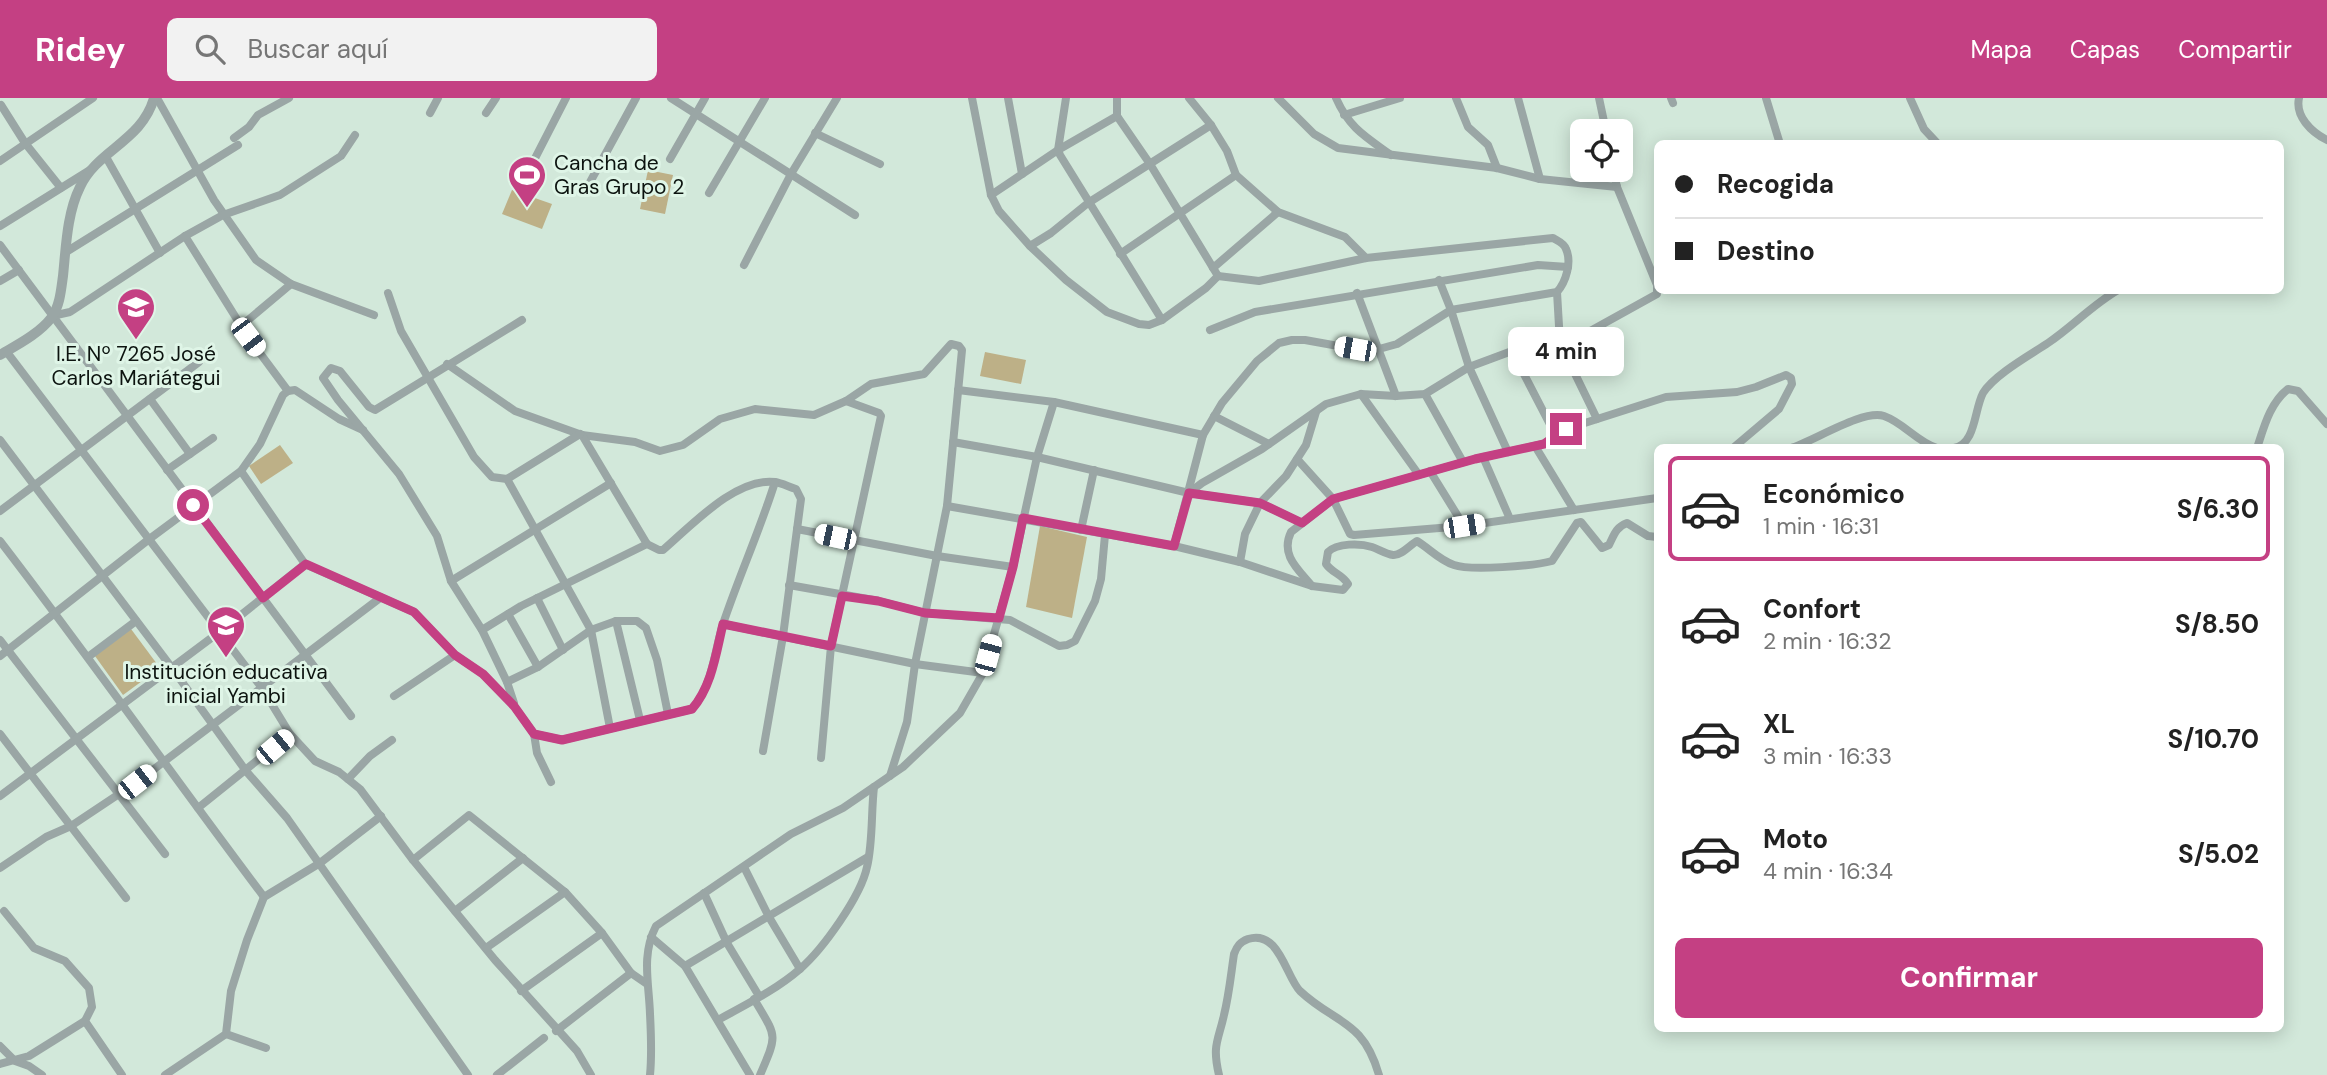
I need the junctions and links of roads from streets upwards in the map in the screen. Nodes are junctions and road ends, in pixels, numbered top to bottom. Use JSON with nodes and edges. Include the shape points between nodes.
{"nodes":[{"id":1,"x":10,"y":98,"type":"edge"},
{"id":2,"x":93,"y":98,"type":"edge"},
{"id":3,"x":155,"y":98,"type":"edge"},
{"id":4,"x":289,"y":98,"type":"edge"},
{"id":5,"x":438,"y":98,"type":"edge"},
{"id":6,"x":495,"y":98,"type":"edge"},
{"id":7,"x":566,"y":98,"type":"edge"},
{"id":8,"x":636,"y":98,"type":"edge"},
{"id":9,"x":671,"y":98,"type":"edge"},
{"id":10,"x":705,"y":98,"type":"edge"},
{"id":11,"x":765,"y":98,"type":"edge"},
{"id":12,"x":837,"y":98,"type":"edge"},
{"id":13,"x":972,"y":98,"type":"edge"},
{"id":14,"x":1008,"y":98,"type":"edge"},
{"id":15,"x":1066,"y":98,"type":"edge"},
{"id":16,"x":1117,"y":98,"type":"edge"},
{"id":17,"x":1189,"y":98,"type":"edge"},
{"id":18,"x":1278,"y":98,"type":"edge"},
{"id":19,"x":1336,"y":98,"type":"edge"},
{"id":20,"x":1400,"y":98,"type":"edge"},
{"id":21,"x":1456,"y":98,"type":"edge"},
{"id":22,"x":1518,"y":98,"type":"edge"},
{"id":23,"x":1600,"y":98,"type":"edge"},
{"id":24,"x":1766,"y":98,"type":"edge"},
{"id":25,"x":1910,"y":98,"type":"edge"},
{"id":26,"x":2298,"y":98,"type":"edge"},
{"id":27,"x":1,"y":105,"type":"edge"},
{"id":28,"x":430,"y":113,"type":"dead end"},
{"id":29,"x":486,"y":113,"type":"dead end"},
{"id":30,"x":696,"y":114,"type":"junction"},
{"id":31,"x":1343,"y":115,"type":"junction"},
{"id":32,"x":1117,"y":116,"type":"junction"},
{"id":33,"x":1604,"y":119,"type":"edge"},
{"id":34,"x":1211,"y":125,"type":"junction"},
{"id":35,"x":815,"y":134,"type":"junction"},
{"id":36,"x":355,"y":135,"type":"dead end"},
{"id":37,"x":1779,"y":140,"type":"edge"},
{"id":38,"x":1934,"y":140,"type":"edge"},
{"id":39,"x":2327,"y":140,"type":"edge"},
{"id":40,"x":740,"y":142,"type":"junction"},
{"id":41,"x":25,"y":143,"type":"junction"},
{"id":42,"x":1058,"y":150,"type":"junction"},
{"id":43,"x":1391,"y":155,"type":"junction"},
{"id":44,"x":106,"y":157,"type":"junction"},
{"id":45,"x":670,"y":159,"type":"dead end"},
{"id":46,"x":0,"y":161,"type":"edge"},
{"id":47,"x":880,"y":164,"type":"dead end"},
{"id":48,"x":1150,"y":164,"type":"junction"},
{"id":49,"x":1497,"y":168,"type":"junction"},
{"id":50,"x":92,"y":169,"type":"junction"},
{"id":51,"x":197,"y":170,"type":"junction"},
{"id":52,"x":529,"y":170,"type":"dead end"},
{"id":53,"x":791,"y":174,"type":"junction"},
{"id":54,"x":1022,"y":174,"type":"junction"},
{"id":55,"x":1236,"y":175,"type":"junction"},
{"id":56,"x":1540,"y":179,"type":"junction"},
{"id":57,"x":1616,"y":182,"type":"edge"},
{"id":58,"x":589,"y":184,"type":"dead end"},
{"id":59,"x":1617,"y":187,"type":"junction"},
{"id":60,"x":61,"y":188,"type":"junction"},
{"id":61,"x":709,"y":192,"type":"dead end"},
{"id":62,"x":991,"y":195,"type":"junction"},
{"id":63,"x":1088,"y":204,"type":"junction"},
{"id":64,"x":135,"y":208,"type":"junction"},
{"id":65,"x":1278,"y":212,"type":"junction"},
{"id":66,"x":1180,"y":213,"type":"junction"},
{"id":67,"x":223,"y":215,"type":"junction"},
{"id":68,"x":855,"y":215,"type":"dead end"},
{"id":69,"x":0,"y":226,"type":"edge"},
{"id":70,"x":185,"y":236,"type":"junction"},
{"id":71,"x":0,"y":245,"type":"edge"},
{"id":72,"x":1030,"y":246,"type":"junction"},
{"id":73,"x":66,"y":252,"type":"junction"},
{"id":74,"x":160,"y":253,"type":"junction"},
{"id":75,"x":1120,"y":254,"type":"junction"},
{"id":76,"x":1366,"y":258,"type":"junction"},
{"id":77,"x":744,"y":265,"type":"dead end"},
{"id":78,"x":1568,"y":267,"type":"junction"},
{"id":79,"x":19,"y":270,"type":"junction"},
{"id":80,"x":1215,"y":272,"type":"junction"},
{"id":81,"x":1654,"y":278,"type":"edge"},
{"id":82,"x":1439,"y":280,"type":"junction"},
{"id":83,"x":0,"y":281,"type":"edge"},
{"id":84,"x":291,"y":284,"type":"junction"},
{"id":85,"x":1557,"y":292,"type":"junction"},
{"id":86,"x":388,"y":293,"type":"dead end"},
{"id":87,"x":1357,"y":293,"type":"junction"},
{"id":88,"x":1657,"y":294,"type":"edge"},
{"id":89,"x":2111,"y":294,"type":"edge"},
{"id":90,"x":1451,"y":310,"type":"junction"},
{"id":91,"x":374,"y":315,"type":"dead end"},
{"id":92,"x":52,"y":316,"type":"junction"},
{"id":93,"x":522,"y":320,"type":"dead end"},
{"id":94,"x":1162,"y":320,"type":"junction"},
{"id":95,"x":242,"y":327,"type":"junction"},
{"id":96,"x":1210,"y":330,"type":"dead end"},
{"id":97,"x":1560,"y":343,"type":"junction"},
{"id":98,"x":1379,"y":349,"type":"junction"},
{"id":99,"x":1512,"y":351,"type":"junction"},
{"id":100,"x":3,"y":353,"type":"edge"},
{"id":101,"x":198,"y":362,"type":"dead end"},
{"id":102,"x":447,"y":364,"type":"junction"},
{"id":103,"x":1469,"y":368,"type":"junction"},
{"id":104,"x":426,"y":377,"type":"junction"},
{"id":105,"x":958,"y":390,"type":"junction"},
{"id":106,"x":288,"y":391,"type":"junction"},
{"id":107,"x":1361,"y":394,"type":"junction"},
{"id":108,"x":1425,"y":394,"type":"junction"},
{"id":109,"x":1396,"y":396,"type":"junction"},
{"id":110,"x":150,"y":399,"type":"junction"},
{"id":111,"x":846,"y":401,"type":"junction"},
{"id":112,"x":1055,"y":402,"type":"junction"},
{"id":113,"x":1317,"y":411,"type":"junction"},
{"id":114,"x":128,"y":416,"type":"junction"},
{"id":115,"x":1214,"y":416,"type":"junction"},
{"id":116,"x":1597,"y":419,"type":"junction"},
{"id":117,"x":2327,"y":424,"type":"edge"},
{"id":118,"x":365,"y":432,"type":"junction"},
{"id":119,"x":581,"y":434,"type":"junction"},
{"id":120,"x":1203,"y":435,"type":"junction"},
{"id":121,"x":1556,"y":436,"type":"junction"},
{"id":122,"x":213,"y":438,"type":"dead end"},
{"id":123,"x":0,"y":440,"type":"edge"},
{"id":124,"x":953,"y":442,"type":"junction"},
{"id":125,"x":1269,"y":444,"type":"junction"},
{"id":126,"x":1738,"y":444,"type":"edge"},
{"id":127,"x":1800,"y":444,"type":"edge"},
{"id":128,"x":1925,"y":444,"type":"edge"},
{"id":129,"x":1963,"y":444,"type":"edge"},
{"id":130,"x":2258,"y":444,"type":"edge"},
{"id":131,"x":1535,"y":446,"type":"junction"},
{"id":132,"x":81,"y":449,"type":"junction"},
{"id":133,"x":1508,"y":452,"type":"junction"},
{"id":134,"x":190,"y":454,"type":"junction"},
{"id":135,"x":1037,"y":457,"type":"junction"},
{"id":136,"x":1483,"y":457,"type":"junction"},
{"id":137,"x":1297,"y":459,"type":"junction"},
{"id":138,"x":1463,"y":462,"type":"junction"},
{"id":139,"x":167,"y":470,"type":"junction"},
{"id":140,"x":1094,"y":470,"type":"junction"},
{"id":141,"x":241,"y":471,"type":"junction"},
{"id":142,"x":1430,"y":471,"type":"junction"},
{"id":143,"x":1419,"y":475,"type":"junction"},
{"id":144,"x":507,"y":479,"type":"junction"},
{"id":145,"x":611,"y":482,"type":"junction"},
{"id":146,"x":775,"y":482,"type":"junction"},
{"id":147,"x":34,"y":485,"type":"junction"},
{"id":148,"x":1189,"y":493,"type":"junction"},
{"id":149,"x":1654,"y":498,"type":"edge"},
{"id":150,"x":1333,"y":499,"type":"junction"},
{"id":151,"x":1260,"y":503,"type":"junction"},
{"id":152,"x":193,"y":505,"type":"junction"},
{"id":153,"x":947,"y":506,"type":"junction"},
{"id":154,"x":1574,"y":510,"type":"junction"},
{"id":155,"x":0,"y":512,"type":"edge"},
{"id":156,"x":1023,"y":518,"type":"junction"},
{"id":157,"x":1510,"y":519,"type":"junction"},
{"id":158,"x":1302,"y":523,"type":"junction"},
{"id":159,"x":1464,"y":526,"type":"junction"},
{"id":160,"x":534,"y":528,"type":"junction"},
{"id":161,"x":797,"y":529,"type":"junction"},
{"id":162,"x":1081,"y":530,"type":"junction"},
{"id":163,"x":1105,"y":534,"type":"junction"},
{"id":164,"x":1654,"y":537,"type":"edge"},
{"id":165,"x":148,"y":540,"type":"junction"},
{"id":166,"x":0,"y":541,"type":"edge"},
{"id":167,"x":853,"y":541,"type":"junction"},
{"id":168,"x":647,"y":544,"type":"junction"},
{"id":169,"x":1174,"y":546,"type":"junction"},
{"id":170,"x":937,"y":556,"type":"junction"},
{"id":171,"x":1240,"y":562,"type":"junction"},
{"id":172,"x":306,"y":564,"type":"junction"},
{"id":173,"x":1013,"y":567,"type":"junction"},
{"id":174,"x":102,"y":575,"type":"junction"},
{"id":175,"x":451,"y":581,"type":"junction"},
{"id":176,"x":566,"y":584,"type":"junction"},
{"id":177,"x":789,"y":585,"type":"junction"},
{"id":178,"x":1312,"y":586,"type":"junction"},
{"id":179,"x":842,"y":596,"type":"junction"},
{"id":180,"x":263,"y":598,"type":"junction"},
{"id":181,"x":380,"y":598,"type":"junction"},
{"id":182,"x":537,"y":598,"type":"junction"},
{"id":183,"x":55,"y":612,"type":"junction"},
{"id":184,"x":925,"y":613,"type":"junction"},
{"id":185,"x":508,"y":614,"type":"junction"},
{"id":186,"x":999,"y":618,"type":"junction"},
{"id":187,"x":136,"y":621,"type":"junction"},
{"id":188,"x":617,"y":621,"type":"junction"},
{"id":189,"x":723,"y":624,"type":"junction"},
{"id":190,"x":482,"y":630,"type":"junction"},
{"id":191,"x":591,"y":630,"type":"junction"},
{"id":192,"x":219,"y":632,"type":"junction"},
{"id":193,"x":783,"y":636,"type":"junction"},
{"id":194,"x":0,"y":640,"type":"edge"},
{"id":195,"x":831,"y":646,"type":"junction"},
{"id":196,"x":564,"y":650,"type":"junction"},
{"id":197,"x":4,"y":653,"type":"edge"},
{"id":198,"x":305,"y":654,"type":"junction"},
{"id":199,"x":455,"y":655,"type":"junction"},
{"id":200,"x":88,"y":657,"type":"junction"},
{"id":201,"x":915,"y":664,"type":"junction"},
{"id":202,"x":537,"y":667,"type":"junction"},
{"id":203,"x":172,"y":668,"type":"junction"},
{"id":204,"x":983,"y":673,"type":"junction"},
{"id":205,"x":507,"y":682,"type":"junction"},
{"id":206,"x":262,"y":688,"type":"junction"},
{"id":207,"x":394,"y":696,"type":"dead end"},
{"id":208,"x":124,"y":704,"type":"junction"},
{"id":209,"x":514,"y":706,"type":"junction"},
{"id":210,"x":668,"y":713,"type":"junction"},
{"id":211,"x":351,"y":716,"type":"dead end"},
{"id":212,"x":640,"y":720,"type":"junction"},
{"id":213,"x":213,"y":725,"type":"junction"},
{"id":214,"x":610,"y":728,"type":"junction"},
{"id":215,"x":0,"y":734,"type":"edge"},
{"id":216,"x":290,"y":734,"type":"junction"},
{"id":217,"x":534,"y":734,"type":"junction"},
{"id":218,"x":77,"y":739,"type":"junction"},
{"id":219,"x":392,"y":740,"type":"dead end"},
{"id":220,"x":763,"y":751,"type":"dead end"},
{"id":221,"x":821,"y":758,"type":"dead end"},
{"id":222,"x":164,"y":761,"type":"junction"},
{"id":223,"x":246,"y":771,"type":"junction"},
{"id":224,"x":30,"y":774,"type":"junction"},
{"id":225,"x":890,"y":776,"type":"junction"},
{"id":226,"x":348,"y":779,"type":"junction"},
{"id":227,"x":551,"y":782,"type":"dead end"},
{"id":228,"x":874,"y":787,"type":"junction"},
{"id":229,"x":119,"y":794,"type":"junction"},
{"id":230,"x":0,"y":796,"type":"edge"},
{"id":231,"x":198,"y":808,"type":"junction"},
{"id":232,"x":381,"y":816,"type":"junction"},
{"id":233,"x":71,"y":827,"type":"junction"},
{"id":234,"x":165,"y":854,"type":"dead end"},
{"id":235,"x":869,"y":857,"type":"junction"},
{"id":236,"x":523,"y":858,"type":"junction"},
{"id":237,"x":413,"y":860,"type":"junction"},
{"id":238,"x":320,"y":863,"type":"junction"},
{"id":239,"x":744,"y":867,"type":"junction"},
{"id":240,"x":0,"y":868,"type":"edge"},
{"id":241,"x":565,"y":892,"type":"junction"},
{"id":242,"x":704,"y":893,"type":"junction"},
{"id":243,"x":264,"y":897,"type":"junction"},
{"id":244,"x":126,"y":898,"type":"dead end"},
{"id":245,"x":4,"y":911,"type":"dead end"},
{"id":246,"x":455,"y":911,"type":"junction"},
{"id":247,"x":769,"y":918,"type":"junction"},
{"id":248,"x":601,"y":933,"type":"junction"},
{"id":249,"x":651,"y":937,"type":"junction"},
{"id":250,"x":727,"y":943,"type":"junction"},
{"id":251,"x":486,"y":948,"type":"junction"},
{"id":252,"x":685,"y":966,"type":"junction"},
{"id":253,"x":800,"y":969,"type":"junction"},
{"id":254,"x":631,"y":973,"type":"junction"},
{"id":255,"x":647,"y":984,"type":"junction"},
{"id":256,"x":521,"y":990,"type":"junction"},
{"id":257,"x":756,"y":998,"type":"junction"},
{"id":258,"x":718,"y":1020,"type":"junction"},
{"id":259,"x":85,"y":1021,"type":"junction"},
{"id":260,"x":556,"y":1031,"type":"junction"},
{"id":261,"x":226,"y":1034,"type":"junction"},
{"id":262,"x":544,"y":1038,"type":"dead end"},
{"id":263,"x":0,"y":1046,"type":"edge"},
{"id":264,"x":265,"y":1048,"type":"dead end"},
{"id":265,"x":15,"y":1061,"type":"junction"},
{"id":266,"x":0,"y":1065,"type":"edge"},
{"id":267,"x":43,"y":1075,"type":"edge"},
{"id":268,"x":122,"y":1075,"type":"edge"},
{"id":269,"x":165,"y":1075,"type":"edge"},
{"id":270,"x":468,"y":1075,"type":"edge"},
{"id":271,"x":497,"y":1075,"type":"edge"},
{"id":272,"x":591,"y":1075,"type":"edge"},
{"id":273,"x":650,"y":1075,"type":"edge"},
{"id":274,"x":750,"y":1075,"type":"edge"},
{"id":275,"x":760,"y":1075,"type":"edge"},
{"id":276,"x":1219,"y":1075,"type":"edge"},
{"id":277,"x":1379,"y":1075,"type":"edge"}],
"edges":[{"from":1,"to":27,"type":"street"},
{"from":2,"to":41,"type":"street"},
{"from":3,"to":44,"type":"street","via":[[142,125]]},
{"from":3,"to":51,"type":"street"},
{"from":4,"to":51,"type":"street","via":[[258,115],[236,141]]},
{"from":5,"to":28,"type":"street"},
{"from":6,"to":29,"type":"street"},
{"from":7,"to":52,"type":"street"},
{"from":8,"to":58,"type":"street"},
{"from":9,"to":30,"type":"street"},
{"from":10,"to":30,"type":"street"},
{"from":11,"to":40,"type":"street"},
{"from":12,"to":35,"type":"street"},
{"from":13,"to":62,"type":"street"},
{"from":14,"to":54,"type":"street"},
{"from":15,"to":42,"type":"street"},
{"from":16,"to":32,"type":"street"},
{"from":17,"to":34,"type":"street"},
{"from":18,"to":43,"type":"street","via":[[1314,134],[1338,148]]},
{"from":19,"to":31,"type":"street"},
{"from":20,"to":31,"type":"street"},
{"from":21,"to":49,"type":"street","via":[[1468,127],[1488,145]]},
{"from":22,"to":56,"type":"street"},
{"from":23,"to":33,"type":"street"},
{"from":24,"to":37,"type":"street"},
{"from":25,"to":38,"type":"street"},
{"from":26,"to":39,"type":"street","via":[[2301,117]]},
{"from":27,"to":41,"type":"street"},
{"from":30,"to":40,"type":"street"},
{"from":30,"to":45,"type":"street"},
{"from":31,"to":43,"type":"street"},
{"from":32,"to":42,"type":"street"},
{"from":32,"to":48,"type":"street"},
{"from":34,"to":48,"type":"street"},
{"from":34,"to":55,"type":"street"},
{"from":35,"to":47,"type":"street"},
{"from":35,"to":53,"type":"street"},
{"from":36,"to":67,"type":"street","via":[[341,156],[280,195]]},
{"from":40,"to":53,"type":"street"},
{"from":40,"to":61,"type":"street"},
{"from":41,"to":46,"type":"street"},
{"from":41,"to":60,"type":"street"},
{"from":42,"to":54,"type":"street"},
{"from":42,"to":63,"type":"street"},
{"from":43,"to":49,"type":"street"},
{"from":44,"to":50,"type":"street"},
{"from":44,"to":64,"type":"street"},
{"from":48,"to":63,"type":"street"},
{"from":48,"to":66,"type":"street"},
{"from":49,"to":56,"type":"street"},
{"from":50,"to":60,"type":"street"},
{"from":50,"to":73,"type":"street","via":[[80,187]]},
{"from":51,"to":64,"type":"street"},
{"from":51,"to":67,"type":"street"},
{"from":53,"to":68,"type":"street"},
{"from":53,"to":77,"type":"street"},
{"from":54,"to":62,"type":"street"},
{"from":55,"to":65,"type":"street"},
{"from":55,"to":66,"type":"street"},
{"from":56,"to":59,"type":"street"},
{"from":57,"to":59,"type":"street"},
{"from":59,"to":81,"type":"street"},
{"from":60,"to":69,"type":"street"},
{"from":62,"to":72,"type":"street"},
{"from":63,"to":72,"type":"street"},
{"from":63,"to":75,"type":"street"},
{"from":64,"to":73,"type":"street"},
{"from":64,"to":74,"type":"street"},
{"from":65,"to":76,"type":"street","via":[[1345,237]]},
{"from":65,"to":80,"type":"street"},
{"from":66,"to":75,"type":"street"},
{"from":66,"to":80,"type":"street"},
{"from":67,"to":70,"type":"street"},
{"from":67,"to":84,"type":"street","via":[[256,260]]},
{"from":70,"to":74,"type":"street"},
{"from":70,"to":95,"type":"street"},
{"from":71,"to":79,"type":"street"},
{"from":72,"to":94,"type":"street","via":[[1107,312],[1139,324]]},
{"from":73,"to":92,"type":"street","via":[[60,300]]},
{"from":74,"to":92,"type":"street","via":[[70,312]]},
{"from":75,"to":94,"type":"street"},
{"from":76,"to":78,"type":"street","via":[[1553,238],[1567,249]]},
{"from":76,"to":80,"type":"street","via":[[1259,281]]},
{"from":78,"to":82,"type":"street","via":[[1538,265]]},
{"from":78,"to":85,"type":"street"},
{"from":79,"to":83,"type":"street"},
{"from":79,"to":92,"type":"street"},
{"from":80,"to":94,"type":"street","via":[[1206,288]]},
{"from":82,"to":87,"type":"street"},
{"from":82,"to":90,"type":"street"},
{"from":84,"to":91,"type":"street"},
{"from":84,"to":95,"type":"street"},
{"from":85,"to":90,"type":"street"},
{"from":85,"to":97,"type":"street"},
{"from":86,"to":104,"type":"street","via":[[401,331]]},
{"from":87,"to":96,"type":"street","via":[[1255,312]]},
{"from":87,"to":98,"type":"street"},
{"from":88,"to":97,"type":"street","via":[[1574,340]]},
{"from":89,"to":129,"type":"street","via":[[2049,343],[2019,360],[1984,392]]},
{"from":90,"to":98,"type":"street","via":[[1397,344]]},
{"from":90,"to":103,"type":"street"},
{"from":92,"to":100,"type":"street"},
{"from":92,"to":114,"type":"street"},
{"from":93,"to":102,"type":"street"},
{"from":95,"to":106,"type":"street"},
{"from":97,"to":99,"type":"street"},
{"from":97,"to":116,"type":"street"},
{"from":98,"to":109,"type":"street"},
{"from":98,"to":115,"type":"street","via":[[1305,340],[1279,343],[1256,361]]},
{"from":99,"to":103,"type":"street"},
{"from":99,"to":121,"type":"street"},
{"from":100,"to":132,"type":"street"},
{"from":101,"to":110,"type":"street"},
{"from":102,"to":104,"type":"street"},
{"from":102,"to":119,"type":"street","via":[[514,411]]},
{"from":103,"to":108,"type":"street"},
{"from":103,"to":133,"type":"street"},
{"from":104,"to":118,"type":"street","via":[[372,410],[340,371],[331,368],[323,378]]},
{"from":104,"to":144,"type":"street","via":[[474,457],[492,477]]},
{"from":105,"to":111,"type":"street","via":[[962,350],[951,344],[924,374],[871,384]]},
{"from":105,"to":112,"type":"street"},
{"from":105,"to":124,"type":"street"},
{"from":106,"to":118,"type":"street","via":[[295,390]]},
{"from":106,"to":141,"type":"street"},
{"from":107,"to":109,"type":"street"},
{"from":107,"to":113,"type":"street","via":[[1325,404]]},
{"from":107,"to":143,"type":"street"},
{"from":108,"to":109,"type":"street"},
{"from":108,"to":138,"type":"street"},
{"from":110,"to":114,"type":"street"},
{"from":110,"to":134,"type":"street"},
{"from":111,"to":119,"type":"street","via":[[814,415],[755,409],[720,419],[683,445],[660,451],[635,442]]},
{"from":111,"to":167,"type":"street","via":[[881,416]]},
{"from":112,"to":120,"type":"street"},
{"from":112,"to":135,"type":"street"},
{"from":113,"to":125,"type":"street"},
{"from":113,"to":137,"type":"street"},
{"from":114,"to":132,"type":"street"},
{"from":114,"to":139,"type":"street"},
{"from":115,"to":120,"type":"street"},
{"from":115,"to":125,"type":"street"},
{"from":116,"to":121,"type":"street"},
{"from":116,"to":126,"type":"street","via":[[1666,397],[1737,392],[1786,375],[1792,384],[1779,409]]},
{"from":117,"to":130,"type":"street","via":[[2298,391],[2288,389],[2278,396]]},
{"from":118,"to":175,"type":"street","via":[[399,474],[437,536]]},
{"from":119,"to":144,"type":"street"},
{"from":119,"to":145,"type":"street"},
{"from":120,"to":148,"type":"street"},
{"from":121,"to":131,"type":"street"},
{"from":122,"to":134,"type":"street"},
{"from":123,"to":147,"type":"street"},
{"from":124,"to":135,"type":"street"},
{"from":124,"to":153,"type":"street"},
{"from":125,"to":148,"type":"street"},
{"from":127,"to":128,"type":"street","via":[[1867,415],[1884,416]]},
{"from":131,"to":133,"type":"street"},
{"from":131,"to":154,"type":"street"},
{"from":132,"to":147,"type":"street"},
{"from":132,"to":165,"type":"street"},
{"from":133,"to":136,"type":"street"},
{"from":134,"to":139,"type":"street"},
{"from":135,"to":140,"type":"street"},
{"from":135,"to":156,"type":"street"},
{"from":136,"to":138,"type":"street"},
{"from":136,"to":157,"type":"street"},
{"from":137,"to":150,"type":"street"},
{"from":137,"to":151,"type":"street"},
{"from":138,"to":142,"type":"street"},
{"from":139,"to":152,"type":"street"},
{"from":140,"to":148,"type":"street"},
{"from":140,"to":162,"type":"street"},
{"from":141,"to":152,"type":"street"},
{"from":141,"to":172,"type":"street"},
{"from":142,"to":143,"type":"street"},
{"from":142,"to":159,"type":"street"},
{"from":143,"to":150,"type":"street"},
{"from":144,"to":160,"type":"street"},
{"from":145,"to":160,"type":"street"},
{"from":145,"to":168,"type":"street"},
{"from":146,"to":161,"type":"street","via":[[796,489],[802,499]]},
{"from":146,"to":168,"type":"street","via":[[737,489],[663,550]]},
{"from":146,"to":189,"type":"street"},
{"from":147,"to":155,"type":"street"},
{"from":147,"to":174,"type":"street"},
{"from":148,"to":151,"type":"street"},
{"from":148,"to":169,"type":"street"},
{"from":149,"to":154,"type":"street"},
{"from":150,"to":158,"type":"street"},
{"from":150,"to":159,"type":"street","via":[[1354,535]]},
{"from":151,"to":158,"type":"street"},
{"from":151,"to":171,"type":"street","via":[[1245,534]]},
{"from":152,"to":165,"type":"street"},
{"from":152,"to":180,"type":"street"},
{"from":153,"to":156,"type":"street"},
{"from":153,"to":170,"type":"street"},
{"from":154,"to":157,"type":"street"},
{"from":156,"to":162,"type":"street"},
{"from":156,"to":173,"type":"street"},
{"from":157,"to":159,"type":"street"},
{"from":158,"to":178,"type":"street","via":[[1287,545],[1297,569]]},
{"from":160,"to":175,"type":"street"},
{"from":160,"to":176,"type":"street"},
{"from":161,"to":167,"type":"street"},
{"from":161,"to":177,"type":"street"},
{"from":162,"to":163,"type":"street"},
{"from":163,"to":169,"type":"street"},
{"from":163,"to":186,"type":"street","via":[[1095,601],[1075,641],[1059,646]]},
{"from":164,"to":178,"type":"street","via":[[1627,523],[1620,525],[1609,545],[1602,548],[1581,522],[1552,561],[1469,568],[1438,557],[1417,541],[1398,555],[1352,545],[1332,548],[1326,564],[1344,578],[1346,587]]},
{"from":165,"to":174,"type":"street"},
{"from":165,"to":192,"type":"street"},
{"from":166,"to":183,"type":"street"},
{"from":167,"to":170,"type":"street"},
{"from":167,"to":179,"type":"street"},
{"from":168,"to":176,"type":"street"},
{"from":169,"to":171,"type":"street"},
{"from":170,"to":173,"type":"street"},
{"from":170,"to":184,"type":"street"},
{"from":171,"to":178,"type":"street"},
{"from":172,"to":180,"type":"street"},
{"from":172,"to":181,"type":"street"},
{"from":173,"to":186,"type":"street"},
{"from":174,"to":183,"type":"street"},
{"from":174,"to":187,"type":"street"},
{"from":175,"to":190,"type":"street"},
{"from":176,"to":182,"type":"street"},
{"from":176,"to":191,"type":"street"},
{"from":177,"to":179,"type":"street"},
{"from":177,"to":193,"type":"street"},
{"from":179,"to":184,"type":"street"},
{"from":179,"to":195,"type":"street"},
{"from":180,"to":192,"type":"street"},
{"from":180,"to":198,"type":"street"},
{"from":181,"to":198,"type":"street"},
{"from":181,"to":199,"type":"street","via":[[414,612]]},
{"from":182,"to":185,"type":"street"},
{"from":182,"to":196,"type":"street"},
{"from":183,"to":197,"type":"street"},
{"from":183,"to":200,"type":"street"},
{"from":184,"to":186,"type":"street"},
{"from":184,"to":201,"type":"street"},
{"from":185,"to":190,"type":"street"},
{"from":185,"to":202,"type":"street"},
{"from":186,"to":204,"type":"street"},
{"from":187,"to":200,"type":"street"},
{"from":187,"to":203,"type":"street"},
{"from":188,"to":191,"type":"street"},
{"from":188,"to":210,"type":"street","via":[[637,621],[646,628]]},
{"from":188,"to":212,"type":"street"},
{"from":189,"to":193,"type":"street"},
{"from":189,"to":210,"type":"street","via":[[700,700],[692,709]]},
{"from":190,"to":205,"type":"street"},
{"from":191,"to":196,"type":"street"},
{"from":191,"to":214,"type":"street"},
{"from":192,"to":203,"type":"street"},
{"from":192,"to":206,"type":"street"},
{"from":193,"to":195,"type":"street"},
{"from":193,"to":220,"type":"street"},
{"from":194,"to":197,"type":"street"},
{"from":195,"to":201,"type":"street"},
{"from":195,"to":221,"type":"street"},
{"from":196,"to":202,"type":"street"},
{"from":197,"to":218,"type":"street"},
{"from":198,"to":206,"type":"street"},
{"from":198,"to":211,"type":"street"},
{"from":199,"to":207,"type":"street"},
{"from":199,"to":209,"type":"street","via":[[483,674]]},
{"from":200,"to":208,"type":"street"},
{"from":201,"to":204,"type":"street"},
{"from":201,"to":225,"type":"street","via":[[907,722]]},
{"from":202,"to":205,"type":"street"},
{"from":203,"to":208,"type":"street"},
{"from":203,"to":213,"type":"street"},
{"from":204,"to":225,"type":"street","via":[[961,713]]},
{"from":205,"to":209,"type":"street"},
{"from":206,"to":213,"type":"street"},
{"from":206,"to":216,"type":"street"},
{"from":208,"to":218,"type":"street"},
{"from":208,"to":222,"type":"street"},
{"from":209,"to":217,"type":"street"},
{"from":210,"to":212,"type":"street"},
{"from":212,"to":214,"type":"street"},
{"from":213,"to":222,"type":"street"},
{"from":213,"to":223,"type":"street"},
{"from":214,"to":217,"type":"street","via":[[562,740]]},
{"from":215,"to":224,"type":"street"},
{"from":216,"to":223,"type":"street"},
{"from":216,"to":226,"type":"street","via":[[315,761]]},
{"from":217,"to":227,"type":"street","via":[[537,753]]},
{"from":218,"to":224,"type":"street"},
{"from":218,"to":229,"type":"street"},
{"from":219,"to":226,"type":"street"},
{"from":222,"to":229,"type":"street"},
{"from":222,"to":231,"type":"street"},
{"from":223,"to":231,"type":"street"},
{"from":223,"to":238,"type":"street"},
{"from":224,"to":230,"type":"street"},
{"from":224,"to":233,"type":"street"},
{"from":225,"to":228,"type":"street"},
{"from":226,"to":232,"type":"street"},
{"from":228,"to":235,"type":"street"},
{"from":228,"to":239,"type":"street"},
{"from":229,"to":233,"type":"street"},
{"from":229,"to":234,"type":"street"},
{"from":231,"to":243,"type":"street"},
{"from":232,"to":237,"type":"street"},
{"from":232,"to":238,"type":"street"},
{"from":233,"to":240,"type":"street","via":[[46,837]]},
{"from":233,"to":244,"type":"street"},
{"from":235,"to":247,"type":"street"},
{"from":235,"to":253,"type":"street","via":[[857,893]]},
{"from":236,"to":237,"type":"street","via":[[469,815]]},
{"from":236,"to":241,"type":"street"},
{"from":236,"to":246,"type":"street"},
{"from":237,"to":246,"type":"street"},
{"from":238,"to":243,"type":"street"},
{"from":238,"to":270,"type":"street"},
{"from":239,"to":242,"type":"street"},
{"from":239,"to":247,"type":"street"},
{"from":241,"to":248,"type":"street"},
{"from":241,"to":251,"type":"street"},
{"from":242,"to":249,"type":"street","via":[[656,926]]},
{"from":242,"to":250,"type":"street"},
{"from":243,"to":261,"type":"street","via":[[231,991]]},
{"from":245,"to":259,"type":"street","via":[[34,948],[65,961],[89,988],[92,1007]]},
{"from":246,"to":251,"type":"street"},
{"from":247,"to":250,"type":"street"},
{"from":247,"to":253,"type":"street"},
{"from":248,"to":254,"type":"street"},
{"from":248,"to":256,"type":"street"},
{"from":249,"to":252,"type":"street"},
{"from":249,"to":255,"type":"street"},
{"from":250,"to":252,"type":"street"},
{"from":250,"to":257,"type":"street"},
{"from":251,"to":256,"type":"street"},
{"from":252,"to":258,"type":"street"},
{"from":253,"to":257,"type":"street"},
{"from":254,"to":255,"type":"street"},
{"from":254,"to":260,"type":"street"},
{"from":255,"to":273,"type":"street"},
{"from":256,"to":260,"type":"street"},
{"from":257,"to":258,"type":"street"},
{"from":257,"to":275,"type":"street","via":[[774,1040]]},
{"from":258,"to":274,"type":"street"},
{"from":259,"to":265,"type":"street"},
{"from":259,"to":268,"type":"street"},
{"from":260,"to":272,"type":"street","via":[[577,1051]]},
{"from":261,"to":264,"type":"street"},
{"from":261,"to":269,"type":"street"},
{"from":262,"to":271,"type":"street"},
{"from":263,"to":265,"type":"street"},
{"from":265,"to":266,"type":"street"},
{"from":265,"to":267,"type":"street"},
{"from":276,"to":277,"type":"street","via":[[1214,1055],[1234,954],[1243,941],[1254,937],[1280,953],[1305,996],[1359,1034]]}]}
